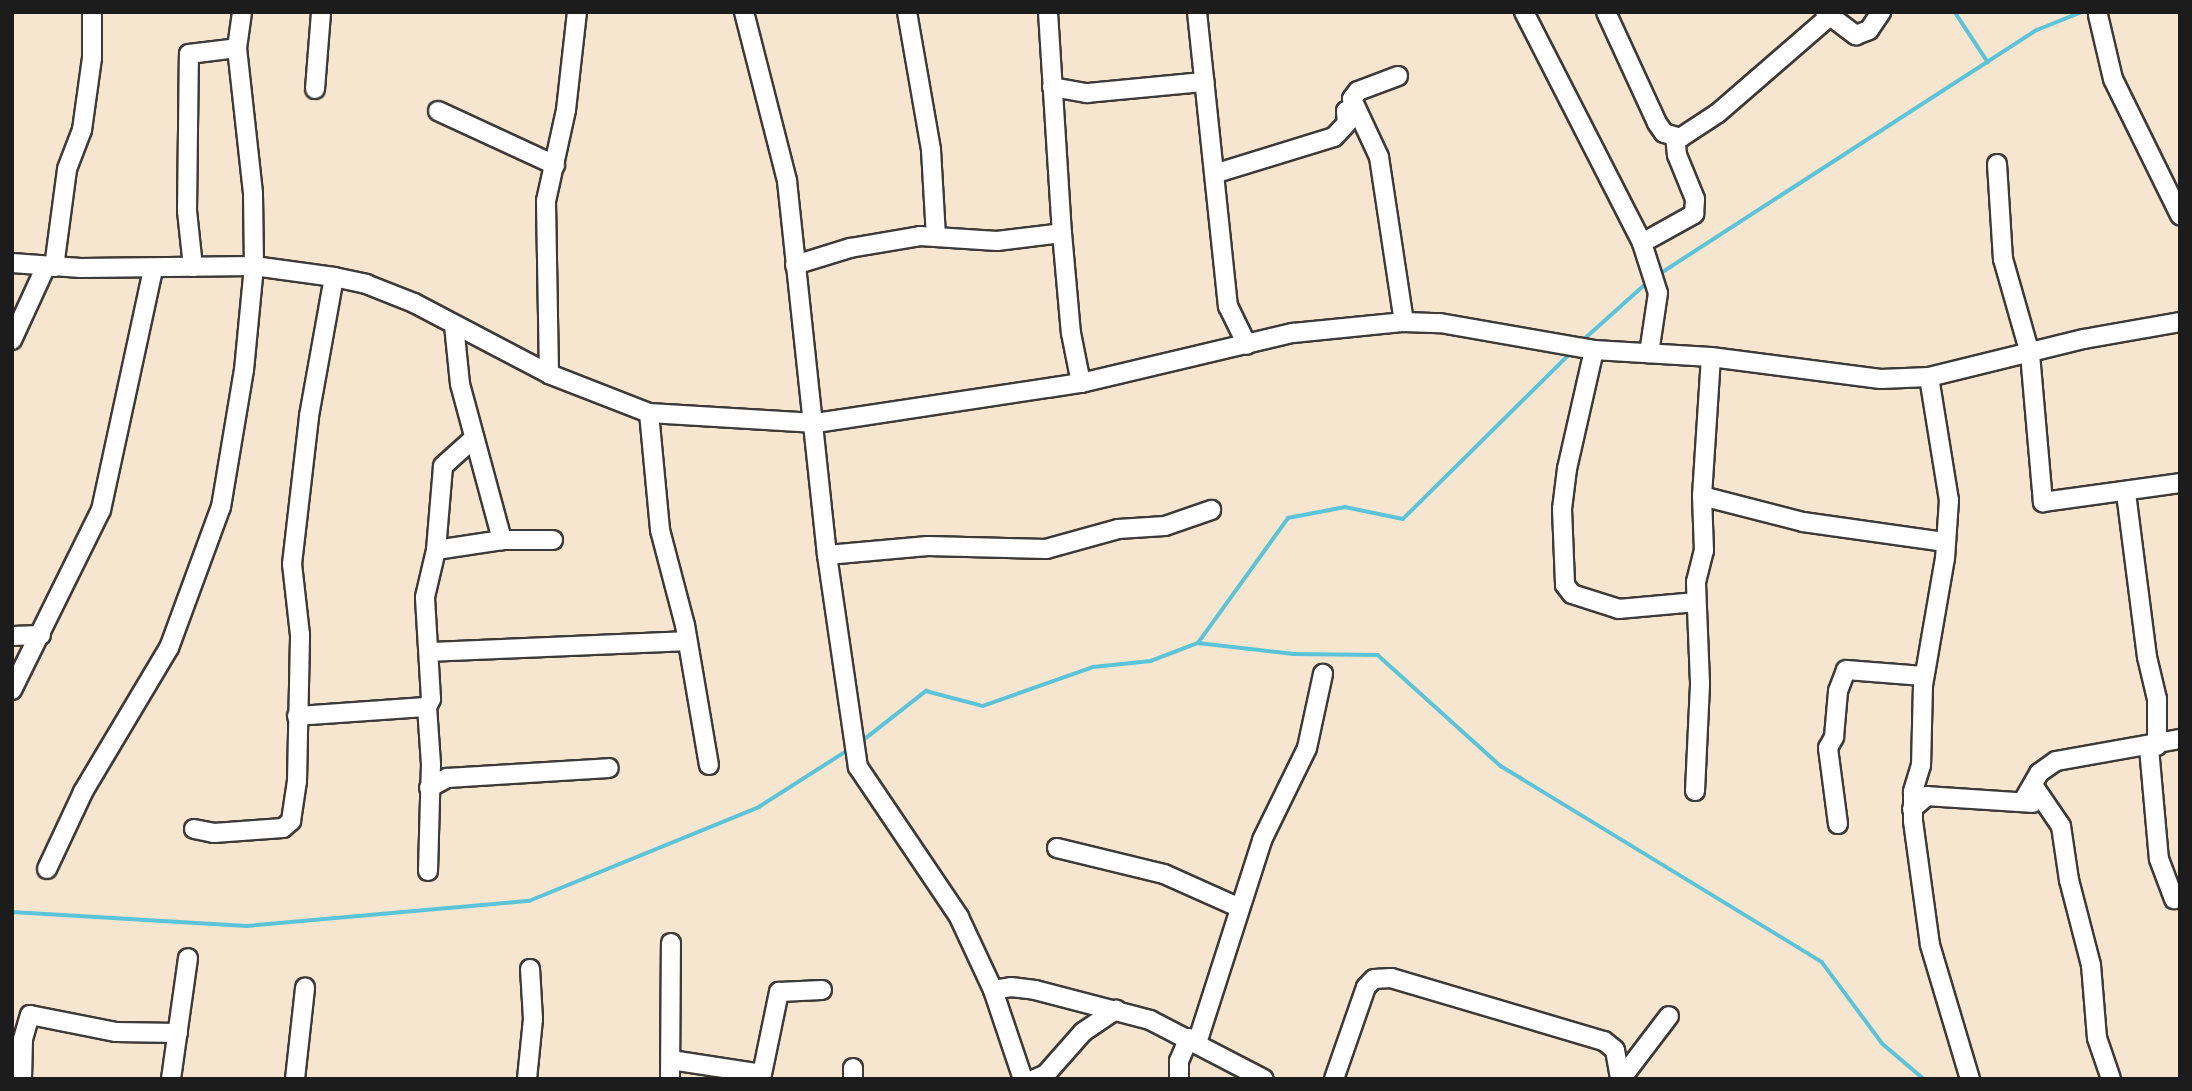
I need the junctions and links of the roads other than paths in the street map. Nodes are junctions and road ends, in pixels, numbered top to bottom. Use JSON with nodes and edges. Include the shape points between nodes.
{"nodes":[{"id":1,"x":92,"y":12,"type":"edge"},
{"id":2,"x":243,"y":12,"type":"edge"},
{"id":3,"x":321,"y":12,"type":"edge"},
{"id":4,"x":577,"y":12,"type":"edge"},
{"id":5,"x":744,"y":12,"type":"edge"},
{"id":6,"x":907,"y":12,"type":"edge"},
{"id":7,"x":1048,"y":12,"type":"edge"},
{"id":8,"x":1197,"y":12,"type":"edge"},
{"id":9,"x":1524,"y":12,"type":"edge"},
{"id":10,"x":1606,"y":12,"type":"edge"},
{"id":11,"x":1881,"y":12,"type":"edge"},
{"id":12,"x":1827,"y":15,"type":"edge"},
{"id":13,"x":2098,"y":15,"type":"dead end"},
{"id":14,"x":237,"y":48,"type":"junction"},
{"id":15,"x":1398,"y":76,"type":"dead end"},
{"id":16,"x":1204,"y":82,"type":"junction"},
{"id":17,"x":1052,"y":87,"type":"junction"},
{"id":18,"x":315,"y":89,"type":"dead end"},
{"id":19,"x":1355,"y":108,"type":"junction"},
{"id":20,"x":438,"y":111,"type":"dead end"},
{"id":21,"x":1675,"y":137,"type":"junction"},
{"id":22,"x":1997,"y":164,"type":"dead end"},
{"id":23,"x":555,"y":165,"type":"junction"},
{"id":24,"x":1217,"y":173,"type":"junction"},
{"id":25,"x":2180,"y":215,"type":"edge"},
{"id":26,"x":1062,"y":233,"type":"junction"},
{"id":27,"x":936,"y":236,"type":"junction"},
{"id":28,"x":1642,"y":243,"type":"junction"},
{"id":29,"x":12,"y":263,"type":"edge"},
{"id":30,"x":254,"y":265,"type":"junction"},
{"id":31,"x":795,"y":265,"type":"junction"},
{"id":32,"x":50,"y":266,"type":"junction"},
{"id":33,"x":193,"y":267,"type":"junction"},
{"id":34,"x":152,"y":269,"type":"junction"},
{"id":35,"x":334,"y":277,"type":"junction"},
{"id":36,"x":1404,"y":322,"type":"junction"},
{"id":37,"x":2180,"y":322,"type":"edge"},
{"id":38,"x":454,"y":325,"type":"junction"},
{"id":39,"x":12,"y":340,"type":"edge"},
{"id":40,"x":1247,"y":345,"type":"junction"},
{"id":41,"x":1594,"y":351,"type":"junction"},
{"id":42,"x":1649,"y":353,"type":"junction"},
{"id":43,"x":2030,"y":354,"type":"junction"},
{"id":44,"x":1711,"y":356,"type":"junction"},
{"id":45,"x":549,"y":374,"type":"junction"},
{"id":46,"x":1929,"y":377,"type":"junction"},
{"id":47,"x":1081,"y":383,"type":"junction"},
{"id":48,"x":649,"y":413,"type":"junction"},
{"id":49,"x":816,"y":423,"type":"junction"},
{"id":50,"x":474,"y":438,"type":"junction"},
{"id":51,"x":2180,"y":483,"type":"edge"},
{"id":52,"x":2126,"y":493,"type":"junction"},
{"id":53,"x":1702,"y":496,"type":"junction"},
{"id":54,"x":1211,"y":510,"type":"dead end"},
{"id":55,"x":502,"y":540,"type":"junction"},
{"id":56,"x":553,"y":540,"type":"dead end"},
{"id":57,"x":1946,"y":542,"type":"junction"},
{"id":58,"x":436,"y":550,"type":"junction"},
{"id":59,"x":827,"y":555,"type":"junction"},
{"id":60,"x":1696,"y":602,"type":"junction"},
{"id":61,"x":41,"y":635,"type":"junction"},
{"id":62,"x":12,"y":636,"type":"edge"},
{"id":63,"x":687,"y":641,"type":"junction"},
{"id":64,"x":429,"y":652,"type":"junction"},
{"id":65,"x":1322,"y":674,"type":"dead end"},
{"id":66,"x":1924,"y":676,"type":"junction"},
{"id":67,"x":12,"y":690,"type":"edge"},
{"id":68,"x":427,"y":707,"type":"junction"},
{"id":69,"x":297,"y":716,"type":"junction"},
{"id":70,"x":2180,"y":739,"type":"edge"},
{"id":71,"x":2153,"y":747,"type":"junction"},
{"id":72,"x":709,"y":765,"type":"dead end"},
{"id":73,"x":609,"y":768,"type":"dead end"},
{"id":74,"x":2033,"y":785,"type":"junction"},
{"id":75,"x":429,"y":788,"type":"junction"},
{"id":76,"x":1922,"y":790,"type":"junction"},
{"id":77,"x":1695,"y":791,"type":"dead end"},
{"id":78,"x":2023,"y":801,"type":"junction"},
{"id":79,"x":2047,"y":806,"type":"junction"},
{"id":80,"x":1838,"y":824,"type":"dead end"},
{"id":81,"x":194,"y":829,"type":"dead end"},
{"id":82,"x":1057,"y":848,"type":"dead end"},
{"id":83,"x":47,"y":869,"type":"dead end"},
{"id":84,"x":428,"y":871,"type":"dead end"},
{"id":85,"x":2174,"y":898,"type":"dead end"},
{"id":86,"x":1240,"y":908,"type":"junction"},
{"id":87,"x":671,"y":943,"type":"dead end"},
{"id":88,"x":188,"y":958,"type":"dead end"},
{"id":89,"x":530,"y":969,"type":"dead end"},
{"id":90,"x":305,"y":988,"type":"dead end"},
{"id":91,"x":822,"y":990,"type":"dead end"},
{"id":92,"x":993,"y":990,"type":"junction"},
{"id":93,"x":1116,"y":1010,"type":"junction"},
{"id":94,"x":1669,"y":1016,"type":"dead end"},
{"id":95,"x":178,"y":1033,"type":"junction"},
{"id":96,"x":1193,"y":1041,"type":"junction"},
{"id":97,"x":671,"y":1060,"type":"junction"},
{"id":98,"x":761,"y":1077,"type":"edge"},
{"id":99,"x":22,"y":1079,"type":"edge"},
{"id":100,"x":171,"y":1079,"type":"edge"},
{"id":101,"x":295,"y":1079,"type":"edge"},
{"id":102,"x":527,"y":1079,"type":"edge"},
{"id":103,"x":670,"y":1079,"type":"edge"},
{"id":104,"x":1023,"y":1079,"type":"edge"},
{"id":105,"x":1035,"y":1079,"type":"edge"},
{"id":106,"x":1179,"y":1079,"type":"edge"},
{"id":107,"x":1264,"y":1079,"type":"edge"},
{"id":108,"x":1334,"y":1079,"type":"edge"},
{"id":109,"x":1620,"y":1079,"type":"edge"},
{"id":110,"x":1970,"y":1079,"type":"edge"},
{"id":111,"x":2111,"y":1079,"type":"edge"}],
"edges":[{"from":1,"to":32,"type":"street","via":[[92,58],[82,130],[67,169]]},
{"from":2,"to":14,"type":"street"},
{"from":3,"to":18,"type":"street"},
{"from":4,"to":23,"type":"street"},
{"from":5,"to":31,"type":"street","via":[[788,181]]},
{"from":6,"to":27,"type":"street","via":[[931,150]]},
{"from":7,"to":17,"type":"street"},
{"from":8,"to":16,"type":"street"},
{"from":9,"to":28,"type":"street"},
{"from":10,"to":21,"type":"street","via":[[1657,123],[1664,133]]},
{"from":11,"to":12,"type":"street","via":[[1860,34],[1848,32]]},
{"from":12,"to":21,"type":"street","via":[[1718,113],[1693,133]]},
{"from":13,"to":25,"type":"street","via":[[2113,79]]},
{"from":14,"to":30,"type":"street","via":[[253,193]]},
{"from":14,"to":33,"type":"street","via":[[189,54],[187,211]]},
{"from":15,"to":19,"type":"street","via":[[1353,94]]},
{"from":16,"to":17,"type":"street","via":[[1087,93]]},
{"from":16,"to":24,"type":"street"},
{"from":17,"to":26,"type":"street"},
{"from":19,"to":24,"type":"street","via":[[1346,111],[1347,123],[1334,137]]},
{"from":19,"to":36,"type":"street","via":[[1379,157]]},
{"from":20,"to":23,"type":"street"},
{"from":21,"to":28,"type":"street","via":[[1677,155],[1695,199],[1693,214]]},
{"from":22,"to":43,"type":"street","via":[[2003,259]]},
{"from":23,"to":45,"type":"street","via":[[546,210]]},
{"from":24,"to":40,"type":"street","via":[[1228,306]]},
{"from":26,"to":27,"type":"street","via":[[997,241]]},
{"from":26,"to":47,"type":"street","via":[[1071,333]]},
{"from":27,"to":31,"type":"street","via":[[850,247]]},
{"from":28,"to":42,"type":"street","via":[[1657,289]]},
{"from":29,"to":32,"type":"street"},
{"from":30,"to":33,"type":"street"},
{"from":30,"to":35,"type":"street"},
{"from":30,"to":83,"type":"street","via":[[244,370],[221,508],[186,611],[139,704],[83,792]]},
{"from":31,"to":49,"type":"street"},
{"from":32,"to":34,"type":"street"},
{"from":32,"to":39,"type":"street"},
{"from":33,"to":34,"type":"street"},
{"from":34,"to":61,"type":"street","via":[[101,510]]},
{"from":35,"to":38,"type":"street","via":[[366,284]]},
{"from":35,"to":69,"type":"street","via":[[309,416],[292,564],[299,613]]},
{"from":36,"to":40,"type":"street","via":[[1293,332]]},
{"from":36,"to":41,"type":"street","via":[[1440,323]]},
{"from":37,"to":43,"type":"street"},
{"from":38,"to":45,"type":"street"},
{"from":38,"to":50,"type":"street","via":[[460,383]]},
{"from":40,"to":47,"type":"street"},
{"from":41,"to":42,"type":"street"},
{"from":41,"to":60,"type":"street","via":[[1565,482],[1565,586],[1572,594],[1619,609]]},
{"from":42,"to":44,"type":"street"},
{"from":43,"to":46,"type":"street"},
{"from":43,"to":52,"type":"street","via":[[2043,502]]},
{"from":44,"to":46,"type":"street","via":[[1813,373]]},
{"from":44,"to":53,"type":"street"},
{"from":45,"to":48,"type":"street"},
{"from":46,"to":57,"type":"street","via":[[1949,483]]},
{"from":47,"to":49,"type":"street"},
{"from":48,"to":49,"type":"street"},
{"from":48,"to":63,"type":"street","via":[[660,530]]},
{"from":49,"to":59,"type":"street"},
{"from":50,"to":55,"type":"street"},
{"from":50,"to":58,"type":"street","via":[[443,466]]},
{"from":51,"to":52,"type":"street"},
{"from":52,"to":71,"type":"street","via":[[2147,657],[2157,699]]},
{"from":53,"to":57,"type":"street","via":[[1803,522]]},
{"from":53,"to":60,"type":"street","via":[[1704,551]]},
{"from":54,"to":59,"type":"street","via":[[1165,526],[1118,529],[1046,549],[928,546]]},
{"from":55,"to":56,"type":"street"},
{"from":55,"to":58,"type":"street"},
{"from":57,"to":66,"type":"street"},
{"from":58,"to":64,"type":"street","via":[[425,597]]},
{"from":59,"to":92,"type":"street","via":[[858,767],[941,884]]},
{"from":60,"to":77,"type":"street","via":[[1700,683]]},
{"from":61,"to":62,"type":"street"},
{"from":61,"to":67,"type":"street"},
{"from":63,"to":64,"type":"street"},
{"from":63,"to":72,"type":"street"},
{"from":64,"to":68,"type":"street","via":[[431,699]]},
{"from":65,"to":86,"type":"street","via":[[1307,748],[1262,840]]},
{"from":66,"to":76,"type":"street"},
{"from":66,"to":80,"type":"street","via":[[1846,670],[1828,748]]},
{"from":68,"to":69,"type":"street"},
{"from":68,"to":75,"type":"street"},
{"from":69,"to":81,"type":"street","via":[[291,821],[283,828]]},
{"from":70,"to":71,"type":"street"},
{"from":71,"to":74,"type":"street","via":[[2056,761],[2045,766]]},
{"from":71,"to":85,"type":"street","via":[[2159,859]]},
{"from":73,"to":75,"type":"street","via":[[447,778]]},
{"from":74,"to":78,"type":"street"},
{"from":74,"to":79,"type":"street"},
{"from":75,"to":84,"type":"street"},
{"from":76,"to":78,"type":"street","via":[[2002,804]]},
{"from":76,"to":110,"type":"street","via":[[1912,809],[1930,945]]},
{"from":78,"to":79,"type":"street"},
{"from":79,"to":111,"type":"street","via":[[2061,826],[2071,892],[2091,965],[2097,1038]]},
{"from":82,"to":86,"type":"street","via":[[1164,874]]},
{"from":86,"to":96,"type":"street"},
{"from":87,"to":97,"type":"street"},
{"from":88,"to":95,"type":"street"},
{"from":89,"to":102,"type":"street","via":[[533,1019]]},
{"from":90,"to":101,"type":"street"},
{"from":91,"to":98,"type":"street","via":[[779,992]]},
{"from":92,"to":93,"type":"street","via":[[1011,986]]},
{"from":92,"to":104,"type":"street"},
{"from":93,"to":96,"type":"street"},
{"from":93,"to":105,"type":"street","via":[[1083,1032],[1046,1074]]},
{"from":94,"to":109,"type":"street"},
{"from":95,"to":99,"type":"street","via":[[116,1032],[30,1015],[23,1039]]},
{"from":95,"to":100,"type":"street"},
{"from":96,"to":106,"type":"street","via":[[1179,1061]]},
{"from":96,"to":107,"type":"street"},
{"from":97,"to":98,"type":"street"},
{"from":97,"to":103,"type":"street"},
{"from":108,"to":109,"type":"street","via":[[1366,987],[1374,979],[1391,978],[1604,1041],[1615,1050]]}]}
